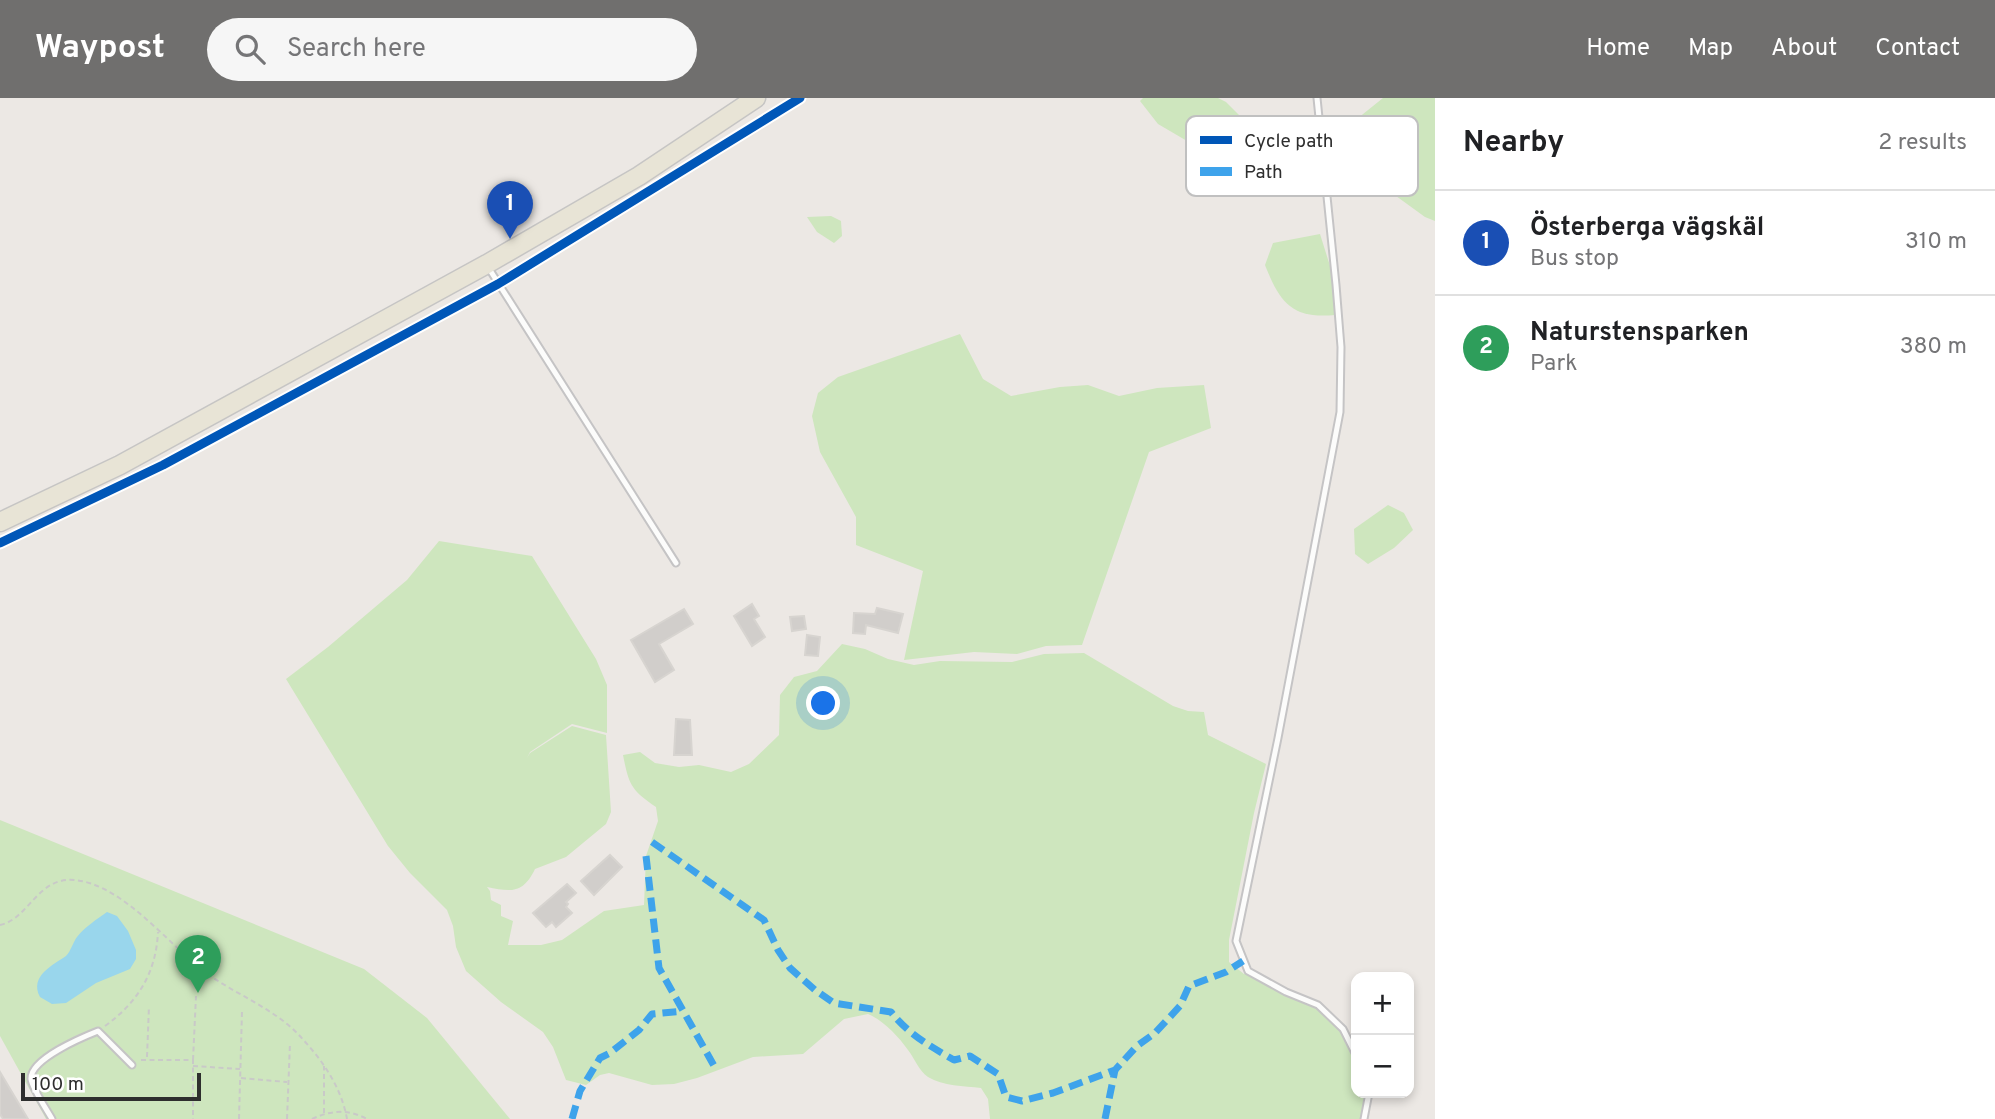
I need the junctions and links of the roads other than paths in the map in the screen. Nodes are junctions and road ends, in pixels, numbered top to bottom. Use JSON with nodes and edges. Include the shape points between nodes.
{"nodes":[{"id":1,"x":757,"y":98,"type":"edge"},
{"id":2,"x":1317,"y":98,"type":"edge"},
{"id":3,"x":1319,"y":116,"type":"edge"},
{"id":4,"x":1327,"y":196,"type":"edge"},
{"id":5,"x":487,"y":264,"type":"junction"},
{"id":6,"x":0,"y":522,"type":"edge"},
{"id":7,"x":676,"y":563,"type":"dead end"},
{"id":8,"x":1351,"y":1045,"type":"edge"},
{"id":9,"x":132,"y":1065,"type":"road end"},
{"id":10,"x":1368,"y":1098,"type":"edge"},
{"id":11,"x":52,"y":1119,"type":"edge"},
{"id":12,"x":1364,"y":1119,"type":"edge"}],
"edges":[{"from":1,"to":5,"type":"main road","via":[[639,176]]},
{"from":2,"to":3,"type":"lane"},
{"from":4,"to":8,"type":"lane","via":[[1341,347],[1340,412],[1236,941],[1248,971],[1318,1005],[1343,1029]]},
{"from":5,"to":6,"type":"main road","via":[[120,465]]},
{"from":5,"to":7,"type":"lane"},
{"from":9,"to":11,"type":"lane","via":[[98,1031],[47,1057],[32,1073],[31,1081]]},
{"from":10,"to":12,"type":"lane"}]}
